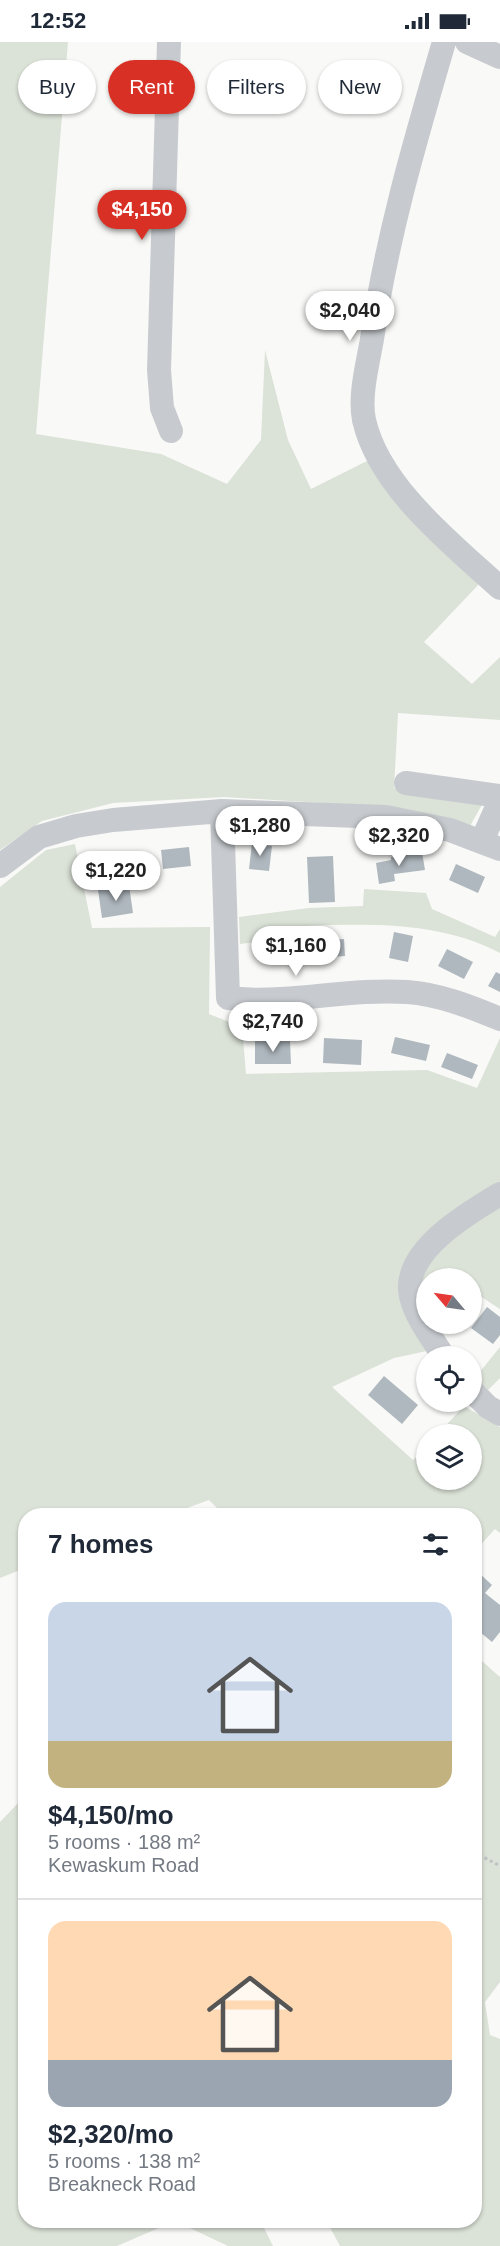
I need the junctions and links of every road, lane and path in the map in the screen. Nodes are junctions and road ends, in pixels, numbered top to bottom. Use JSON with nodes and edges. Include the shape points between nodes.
{"nodes":[{"id":1,"x":169,"y":42,"type":"edge"},
{"id":2,"x":444,"y":42,"type":"edge"},
{"id":3,"x":467,"y":42,"type":"edge"},
{"id":4,"x":500,"y":57,"type":"edge"},
{"id":5,"x":171,"y":431,"type":"dead end"},
{"id":6,"x":500,"y":588,"type":"edge"},
{"id":7,"x":406,"y":783,"type":"dead end"},
{"id":8,"x":500,"y":795,"type":"edge"},
{"id":9,"x":500,"y":800,"type":"edge"},
{"id":10,"x":222,"y":811,"type":"junction"},
{"id":11,"x":491,"y":845,"type":"edge"},
{"id":12,"x":0,"y":866,"type":"edge"},
{"id":13,"x":500,"y":1019,"type":"edge"},
{"id":14,"x":500,"y":1194,"type":"edge"},
{"id":15,"x":437,"y":1346,"type":"edge"},
{"id":16,"x":482,"y":1401,"type":"edge"},
{"id":17,"x":500,"y":1414,"type":"edge"},
{"id":18,"x":482,"y":1856,"type":"edge"},
{"id":19,"x":500,"y":1866,"type":"edge"}],
"edges":[{"from":1,"to":5,"type":"street","via":[[159,370],[162,408]]},
{"from":2,"to":6,"type":"street","via":[[383,265],[364,419],[375,449],[429,524]]},
{"from":3,"to":4,"type":"street"},
{"from":7,"to":8,"type":"street"},
{"from":9,"to":11,"type":"street"},
{"from":10,"to":11,"type":"street","via":[[386,817],[422,823]]},
{"from":10,"to":12,"type":"street","via":[[76,826],[39,837]]},
{"from":10,"to":13,"type":"street","via":[[228,998],[255,1001],[410,992],[463,1004]]},
{"from":14,"to":15,"type":"street","via":[[437,1238],[411,1272],[410,1292]]},
{"from":16,"to":17,"type":"street"},
{"from":18,"to":19,"type":"path"}]}
